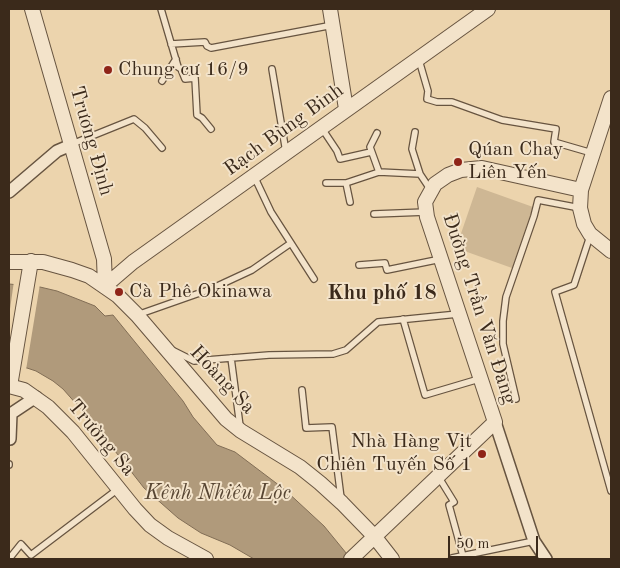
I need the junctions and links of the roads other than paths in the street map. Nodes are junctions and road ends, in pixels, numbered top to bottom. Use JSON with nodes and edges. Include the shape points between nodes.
{"nodes":[{"id":1,"x":32,"y":9,"type":"edge"},
{"id":2,"x":161,"y":9,"type":"edge"},
{"id":3,"x":488,"y":9,"type":"edge"},
{"id":4,"x":332,"y":14,"type":"edge"},
{"id":5,"x":171,"y":44,"type":"junction"},
{"id":6,"x":418,"y":58,"type":"junction"},
{"id":7,"x":176,"y":59,"type":"junction"},
{"id":8,"x":272,"y":70,"type":"dead end"},
{"id":9,"x":162,"y":81,"type":"dead end"},
{"id":10,"x":611,"y":98,"type":"edge"},
{"id":11,"x":346,"y":109,"type":"junction"},
{"id":12,"x":608,"y":121,"type":"edge"},
{"id":13,"x":321,"y":127,"type":"junction"},
{"id":14,"x":211,"y":129,"type":"dead end"},
{"id":15,"x":415,"y":132,"type":"dead end"},
{"id":16,"x":377,"y":133,"type":"dead end"},
{"id":17,"x":71,"y":145,"type":"junction"},
{"id":18,"x":162,"y":148,"type":"dead end"},
{"id":19,"x":286,"y":152,"type":"junction"},
{"id":20,"x":371,"y":152,"type":"junction"},
{"id":21,"x":593,"y":153,"type":"junction"},
{"id":22,"x":379,"y":172,"type":"junction"},
{"id":23,"x":420,"y":174,"type":"junction"},
{"id":24,"x":254,"y":176,"type":"junction"},
{"id":25,"x":326,"y":183,"type":"dead end"},
{"id":26,"x":346,"y":183,"type":"junction"},
{"id":27,"x":432,"y":190,"type":"junction"},
{"id":28,"x":581,"y":190,"type":"junction"},
{"id":29,"x":9,"y":192,"type":"edge"},
{"id":30,"x":350,"y":202,"type":"dead end"},
{"id":31,"x":580,"y":208,"type":"junction"},
{"id":32,"x":426,"y":212,"type":"junction"},
{"id":33,"x":374,"y":214,"type":"dead end"},
{"id":34,"x":590,"y":234,"type":"junction"},
{"id":35,"x":291,"y":243,"type":"junction"},
{"id":36,"x":611,"y":251,"type":"edge"},
{"id":37,"x":441,"y":259,"type":"junction"},
{"id":38,"x":30,"y":261,"type":"junction"},
{"id":39,"x":9,"y":262,"type":"edge"},
{"id":40,"x":359,"y":266,"type":"dead end"},
{"id":41,"x":314,"y":279,"type":"dead end"},
{"id":42,"x":104,"y":286,"type":"junction"},
{"id":43,"x":458,"y":314,"type":"junction"},
{"id":44,"x":137,"y":315,"type":"junction"},
{"id":45,"x":403,"y":319,"type":"junction"},
{"id":46,"x":165,"y":347,"type":"junction"},
{"id":47,"x":231,"y":358,"type":"junction"},
{"id":48,"x":479,"y":379,"type":"junction"},
{"id":49,"x":9,"y":386,"type":"edge"},
{"id":50,"x":302,"y":390,"type":"dead end"},
{"id":51,"x":36,"y":397,"type":"junction"},
{"id":52,"x":516,"y":399,"type":"dead end"},
{"id":53,"x":10,"y":414,"type":"edge"},
{"id":54,"x":495,"y":422,"type":"junction"},
{"id":55,"x":241,"y":431,"type":"junction"},
{"id":56,"x":10,"y":439,"type":"edge"},
{"id":57,"x":438,"y":476,"type":"junction"},
{"id":58,"x":118,"y":489,"type":"junction"},
{"id":59,"x":611,"y":491,"type":"edge"},
{"id":60,"x":342,"y":503,"type":"junction"},
{"id":61,"x":374,"y":536,"type":"junction"},
{"id":62,"x":534,"y":541,"type":"junction"},
{"id":63,"x":463,"y":556,"type":"junction"},
{"id":64,"x":9,"y":559,"type":"edge"},
{"id":65,"x":206,"y":559,"type":"edge"},
{"id":66,"x":350,"y":559,"type":"edge"},
{"id":67,"x":392,"y":559,"type":"edge"},
{"id":68,"x":452,"y":559,"type":"edge"},
{"id":69,"x":546,"y":559,"type":"edge"}],
"edges":[{"from":1,"to":17,"type":"street","name":"Trương Định"},
{"from":2,"to":5,"type":"lane"},
{"from":3,"to":6,"type":"street","name":"Rạch Bùng Binh"},
{"from":4,"to":5,"type":"lane","via":[[210,48],[205,42]]},
{"from":4,"to":11,"type":"street"},
{"from":5,"to":7,"type":"lane"},
{"from":6,"to":11,"type":"street","name":"Rạch Bùng Binh"},
{"from":6,"to":21,"type":"lane","via":[[428,91],[427,99],[452,102],[502,120],[556,129],[554,142]]},
{"from":7,"to":9,"type":"lane"},
{"from":7,"to":14,"type":"lane","via":[[185,79],[195,78],[197,115]]},
{"from":8,"to":19,"type":"lane"},
{"from":10,"to":12,"type":"street"},
{"from":11,"to":13,"type":"street","name":"Rạch Bùng Binh"},
{"from":12,"to":21,"type":"street"},
{"from":13,"to":19,"type":"street","name":"Rạch Bùng Binh"},
{"from":13,"to":20,"type":"lane","via":[[340,158]]},
{"from":15,"to":23,"type":"lane","via":[[412,149]]},
{"from":16,"to":20,"type":"lane"},
{"from":17,"to":18,"type":"lane","via":[[134,119]]},
{"from":17,"to":29,"type":"street","via":[[57,150]]},
{"from":17,"to":42,"type":"street","name":"Trương Định","via":[[104,259]]},
{"from":19,"to":24,"type":"street","name":"Rạch Bùng Binh"},
{"from":20,"to":22,"type":"lane"},
{"from":21,"to":28,"type":"street"},
{"from":22,"to":23,"type":"lane"},
{"from":22,"to":26,"type":"lane"},
{"from":23,"to":27,"type":"lane"},
{"from":24,"to":35,"type":"lane","via":[[271,212]]},
{"from":24,"to":42,"type":"street","name":"Rạch Bùng Binh"},
{"from":25,"to":26,"type":"lane"},
{"from":26,"to":30,"type":"lane"},
{"from":27,"to":28,"type":"street","name":"Đường Trần Văn Đang","via":[[448,175],[482,168]]},
{"from":27,"to":32,"type":"street","name":"Đường Trần Văn Đang","via":[[425,202]]},
{"from":28,"to":31,"type":"street"},
{"from":31,"to":34,"type":"street"},
{"from":31,"to":52,"type":"lane","via":[[538,200],[535,208],[506,297],[503,321],[503,344]]},
{"from":32,"to":33,"type":"lane"},
{"from":32,"to":37,"type":"street","name":"Đường Trần Văn Đang"},
{"from":34,"to":36,"type":"street"},
{"from":34,"to":59,"type":"lane","via":[[574,285],[555,292]]},
{"from":35,"to":41,"type":"lane"},
{"from":35,"to":44,"type":"lane","via":[[252,270],[211,289]]},
{"from":37,"to":40,"type":"lane","via":[[387,270],[385,263]]},
{"from":37,"to":43,"type":"street","name":"Đường Trần Văn Đang"},
{"from":38,"to":39,"type":"street","name":"Hoàng Sa"},
{"from":38,"to":42,"type":"street","name":"Hoàng Sa","via":[[72,270]]},
{"from":38,"to":49,"type":"street"},
{"from":42,"to":44,"type":"street","name":"Hoàng Sa"},
{"from":43,"to":45,"type":"lane"},
{"from":43,"to":48,"type":"street","name":"Đường Trần Văn Đang"},
{"from":44,"to":46,"type":"street","name":"Hoàng Sa"},
{"from":45,"to":47,"type":"lane","via":[[378,322],[346,350],[333,354]]},
{"from":45,"to":48,"type":"lane","via":[[425,395]]},
{"from":46,"to":47,"type":"lane","via":[[194,361]]},
{"from":46,"to":55,"type":"street","name":"Hoàng Sa","via":[[212,404]]},
{"from":47,"to":55,"type":"lane"},
{"from":48,"to":54,"type":"street","name":"Đường Trần Văn Đang"},
{"from":49,"to":51,"type":"street","name":"Trường Sa"},
{"from":50,"to":60,"type":"lane","via":[[306,428],[332,427]]},
{"from":51,"to":53,"type":"street"},
{"from":51,"to":58,"type":"street","name":"Trường Sa","via":[[60,418]]},
{"from":53,"to":56,"type":"street"},
{"from":54,"to":57,"type":"street"},
{"from":54,"to":62,"type":"street"},
{"from":55,"to":60,"type":"street","name":"Hoàng Sa","via":[[300,467]]},
{"from":57,"to":61,"type":"street"},
{"from":57,"to":63,"type":"lane","via":[[454,502],[449,505]]},
{"from":58,"to":64,"type":"lane","via":[[31,554],[21,544]]},
{"from":58,"to":65,"type":"street","name":"Trường Sa","via":[[150,524]]},
{"from":60,"to":61,"type":"street","name":"Hoàng Sa"},
{"from":61,"to":66,"type":"street"},
{"from":61,"to":67,"type":"street","name":"Hoàng Sa"},
{"from":62,"to":63,"type":"lane"},
{"from":62,"to":69,"type":"street"},
{"from":63,"to":68,"type":"lane"}]}
